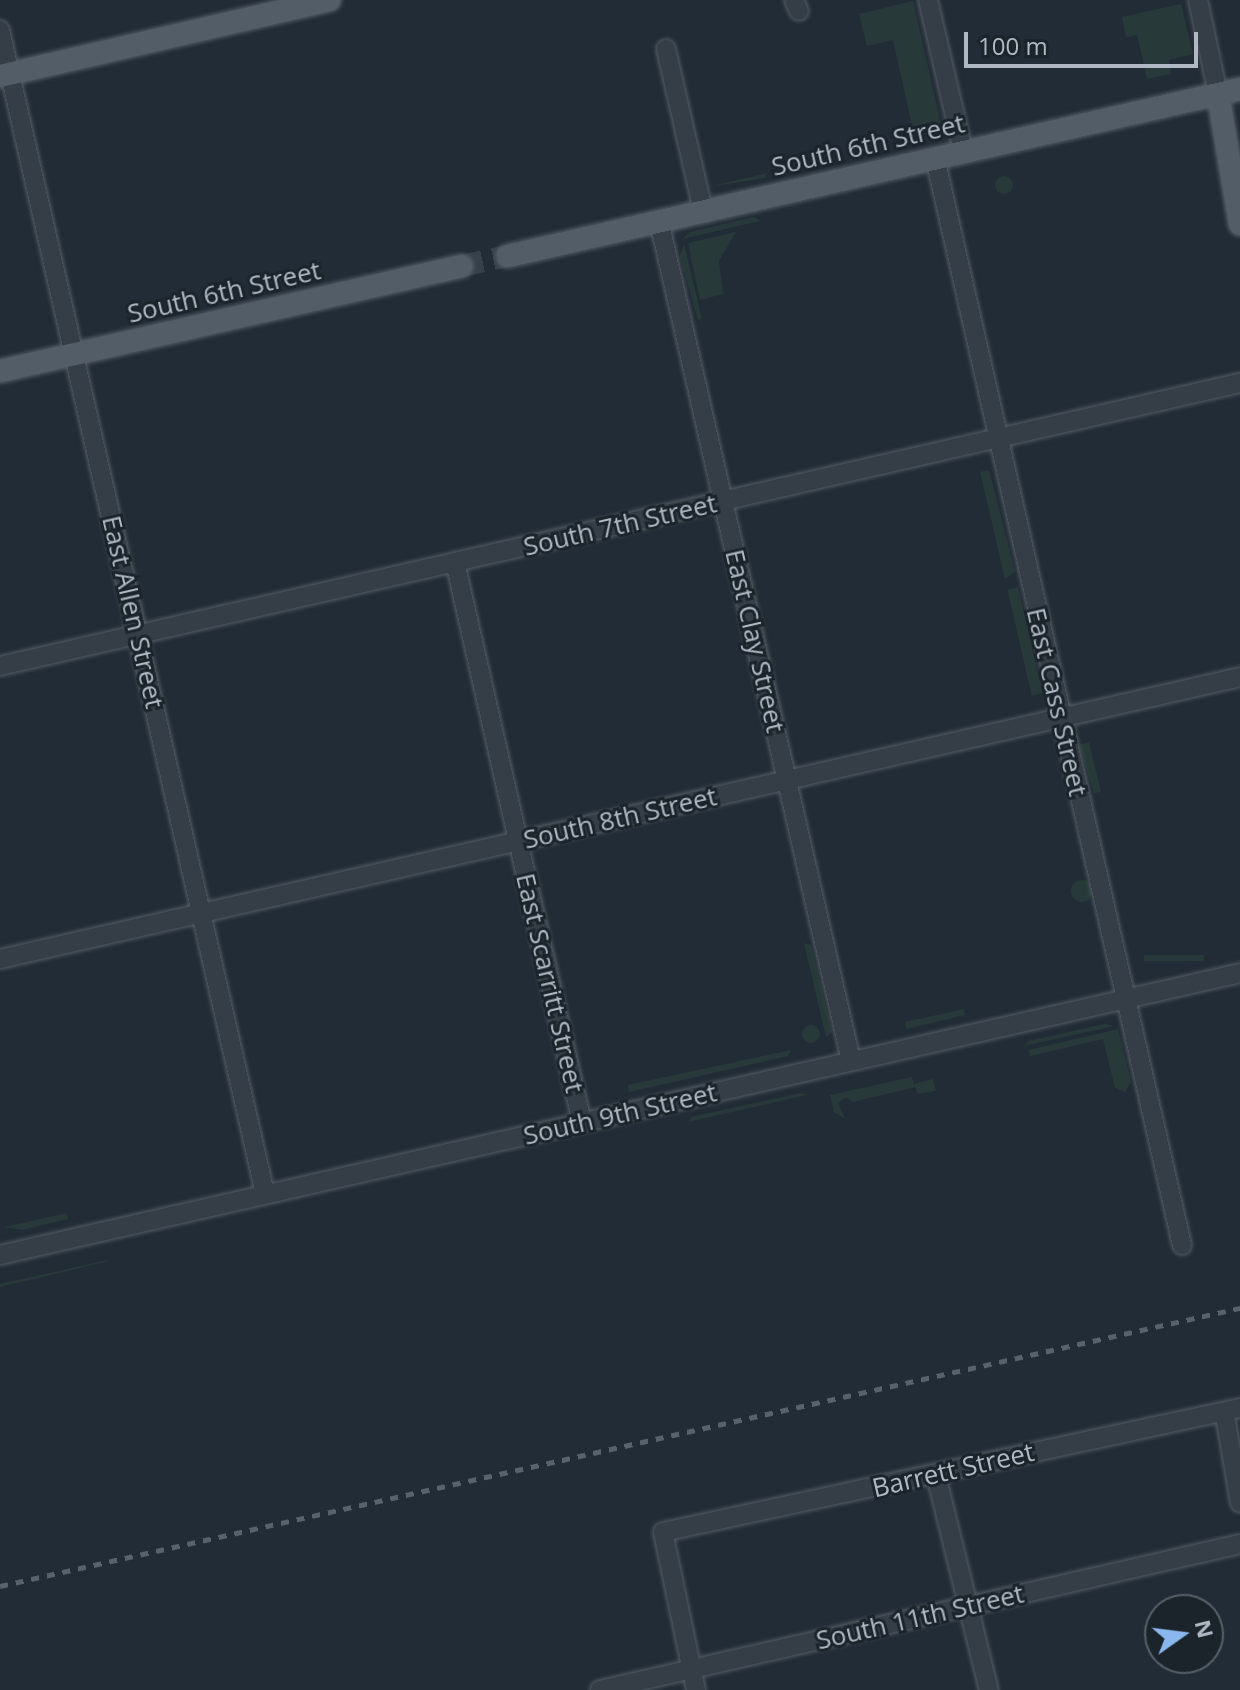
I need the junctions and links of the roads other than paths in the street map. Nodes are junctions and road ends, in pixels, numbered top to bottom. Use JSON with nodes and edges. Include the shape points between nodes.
{"nodes":[{"id":1,"x":329,"y":0,"type":"edge"},
{"id":2,"x":928,"y":0,"type":"edge"},
{"id":3,"x":1198,"y":0,"type":"edge"},
{"id":4,"x":0,"y":30,"type":"edge"},
{"id":5,"x":666,"y":49,"type":"dead end"},
{"id":6,"x":5,"y":74,"type":"edge"},
{"id":7,"x":1229,"y":92,"type":"edge"},
{"id":8,"x":963,"y":151,"type":"junction"},
{"id":9,"x":935,"y":158,"type":"junction"},
{"id":10,"x":703,"y":211,"type":"junction"},
{"id":11,"x":659,"y":221,"type":"junction"},
{"id":12,"x":1240,"y":224,"type":"edge"},
{"id":13,"x":508,"y":256,"type":"tunnel mouth"},
{"id":14,"x":461,"y":266,"type":"tunnel mouth"},
{"id":15,"x":73,"y":355,"type":"junction"},
{"id":16,"x":0,"y":371,"type":"edge"},
{"id":17,"x":1240,"y":383,"type":"edge"},
{"id":18,"x":997,"y":438,"type":"junction"},
{"id":19,"x":724,"y":501,"type":"junction"},
{"id":20,"x":455,"y":562,"type":"junction"},
{"id":21,"x":138,"y":634,"type":"junction"},
{"id":22,"x":0,"y":666,"type":"edge"},
{"id":23,"x":1240,"y":677,"type":"edge"},
{"id":24,"x":1061,"y":719,"type":"junction"},
{"id":25,"x":788,"y":781,"type":"junction"},
{"id":26,"x":517,"y":841,"type":"junction"},
{"id":27,"x":204,"y":913,"type":"junction"},
{"id":28,"x":0,"y":959,"type":"edge"},
{"id":29,"x":1240,"y":973,"type":"edge"},
{"id":30,"x":1125,"y":999,"type":"junction"},
{"id":31,"x":851,"y":1061,"type":"junction"},
{"id":32,"x":582,"y":1123,"type":"junction"},
{"id":33,"x":265,"y":1194,"type":"junction"},
{"id":34,"x":1182,"y":1245,"type":"dead end"},
{"id":35,"x":0,"y":1255,"type":"edge"},
{"id":36,"x":1233,"y":1412,"type":"edge"},
{"id":37,"x":936,"y":1475,"type":"junction"},
{"id":38,"x":1240,"y":1503,"type":"edge"},
{"id":39,"x":1240,"y":1544,"type":"edge"},
{"id":40,"x":969,"y":1606,"type":"junction"},
{"id":41,"x":691,"y":1669,"type":"junction"},
{"id":42,"x":600,"y":1690,"type":"edge"},
{"id":43,"x":696,"y":1690,"type":"edge"},
{"id":44,"x":989,"y":1690,"type":"edge"}],
"edges":[{"from":1,"to":6,"type":"main road"},
{"from":2,"to":8,"type":"street"},
{"from":3,"to":7,"type":"street"},
{"from":4,"to":6,"type":"street","name":"East Allen Street"},
{"from":5,"to":10,"type":"street"},
{"from":6,"to":15,"type":"street","name":"East Allen Street"},
{"from":7,"to":8,"type":"main road","name":"South 6th Street"},
{"from":7,"to":12,"type":"main road"},
{"from":8,"to":9,"type":"main road","name":"South 6th Street"},
{"from":9,"to":10,"type":"main road","name":"South 6th Street"},
{"from":9,"to":18,"type":"street","name":"East Cass Street"},
{"from":10,"to":11,"type":"main road","name":"South 6th Street"},
{"from":11,"to":13,"type":"main road","name":"South 6th Street"},
{"from":11,"to":19,"type":"street","name":"East Clay Street"},
{"from":14,"to":15,"type":"main road","name":"South 6th Street"},
{"from":15,"to":16,"type":"main road","name":"South 6th Street"},
{"from":15,"to":21,"type":"street","name":"East Allen Street"},
{"from":17,"to":18,"type":"street","name":"South 7th Street"},
{"from":18,"to":19,"type":"street","name":"South 7th Street"},
{"from":18,"to":24,"type":"street","name":"East Cass Street"},
{"from":19,"to":20,"type":"street","name":"South 7th Street"},
{"from":19,"to":25,"type":"street","name":"East Clay Street"},
{"from":20,"to":21,"type":"street","name":"South 7th Street"},
{"from":20,"to":26,"type":"street","name":"East Scarritt Street"},
{"from":21,"to":22,"type":"street","name":"South 7th Street"},
{"from":21,"to":27,"type":"street","name":"East Allen Street"},
{"from":23,"to":24,"type":"street","name":"South 8th Street"},
{"from":24,"to":25,"type":"street","name":"South 8th Street"},
{"from":24,"to":30,"type":"street","name":"East Cass Street"},
{"from":25,"to":26,"type":"street","name":"South 8th Street"},
{"from":25,"to":31,"type":"street","name":"East Clay Street"},
{"from":26,"to":27,"type":"street","name":"South 8th Street"},
{"from":26,"to":32,"type":"street","name":"East Scarritt Street"},
{"from":27,"to":28,"type":"street","name":"South 8th Street"},
{"from":27,"to":33,"type":"street","name":"East Allen Street"},
{"from":29,"to":30,"type":"street","name":"South 9th Street"},
{"from":30,"to":31,"type":"street","name":"South 9th Street"},
{"from":30,"to":34,"type":"street","name":"East Cass Street"},
{"from":31,"to":32,"type":"street","name":"South 9th Street"},
{"from":32,"to":33,"type":"street","name":"South 9th Street"},
{"from":33,"to":35,"type":"street","name":"South 9th Street"},
{"from":36,"to":37,"type":"street","name":"Barrett Street","via":[[1200,1413]]},
{"from":36,"to":38,"type":"street"},
{"from":37,"to":40,"type":"street"},
{"from":37,"to":41,"type":"street","name":"Barrett Street","via":[[663,1532]]},
{"from":39,"to":40,"type":"street","name":"South 11th Street"},
{"from":40,"to":41,"type":"street","name":"South 11th Street"},
{"from":40,"to":44,"type":"street"},
{"from":41,"to":42,"type":"street","name":"South 11th Street"},
{"from":41,"to":43,"type":"street"}]}
